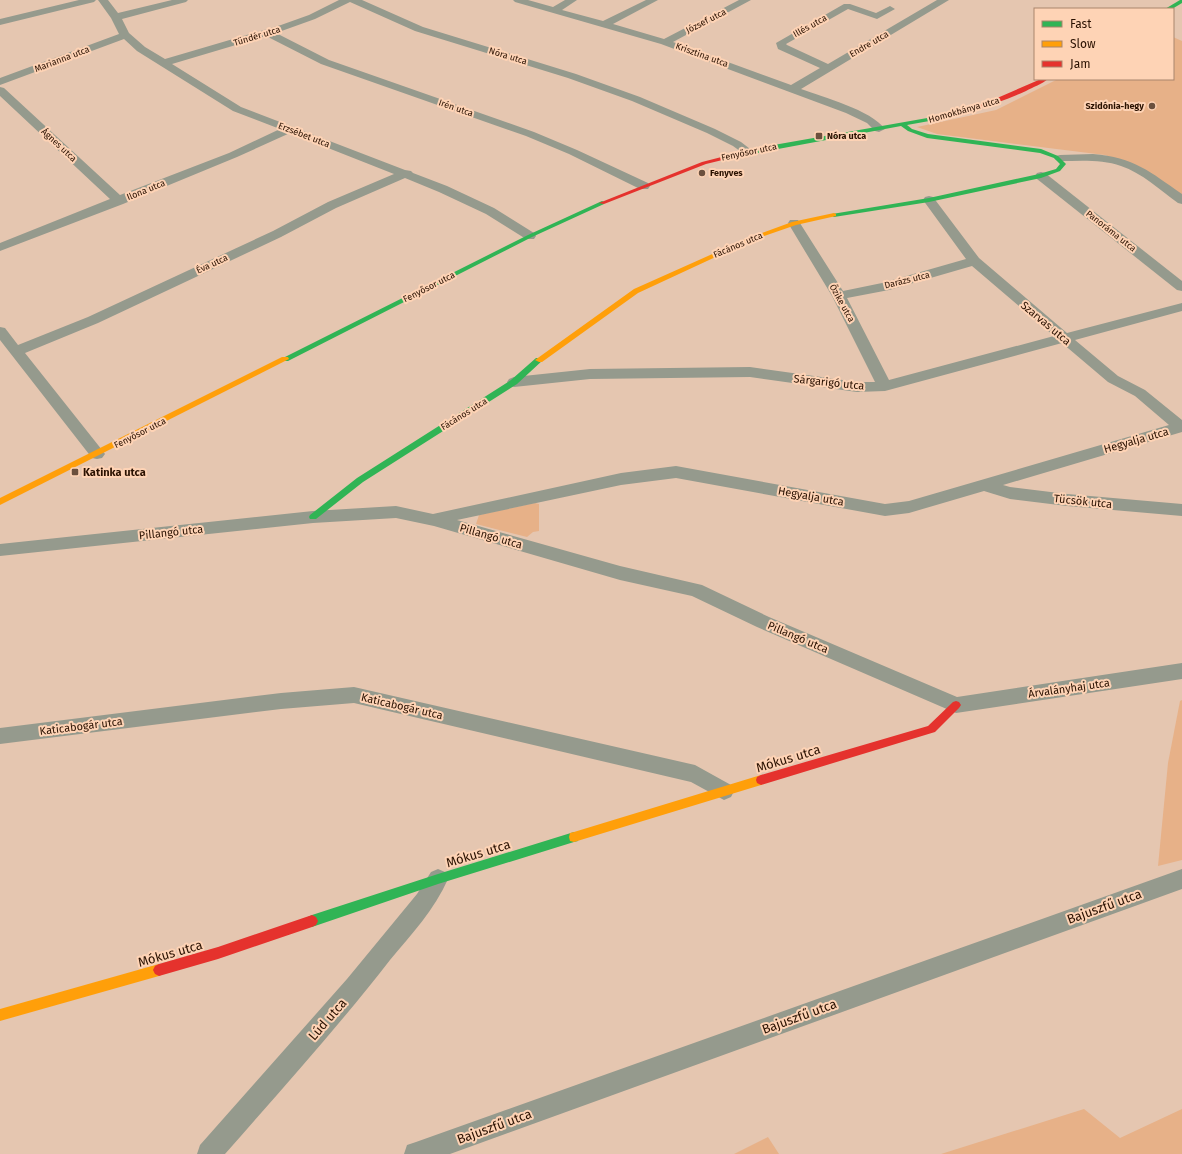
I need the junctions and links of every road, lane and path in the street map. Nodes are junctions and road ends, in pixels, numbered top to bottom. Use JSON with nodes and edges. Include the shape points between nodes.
{"nodes":[{"id":1,"x":91,"y":0,"type":"edge"},
{"id":2,"x":103,"y":0,"type":"edge"},
{"id":3,"x":184,"y":0,"type":"edge"},
{"id":4,"x":347,"y":0,"type":"edge"},
{"id":5,"x":354,"y":0,"type":"edge"},
{"id":6,"x":518,"y":0,"type":"edge"},
{"id":7,"x":572,"y":0,"type":"edge"},
{"id":8,"x":653,"y":0,"type":"edge"},
{"id":9,"x":746,"y":0,"type":"edge"},
{"id":10,"x":944,"y":0,"type":"edge"},
{"id":11,"x":1182,"y":1,"type":"edge"},
{"id":12,"x":1170,"y":8,"type":"edge"},
{"id":13,"x":890,"y":9,"type":"dead end"},
{"id":14,"x":554,"y":10,"type":"junction"},
{"id":15,"x":116,"y":17,"type":"junction"},
{"id":16,"x":0,"y":22,"type":"edge"},
{"id":17,"x":605,"y":24,"type":"junction"},
{"id":18,"x":269,"y":33,"type":"junction"},
{"id":19,"x":124,"y":35,"type":"junction"},
{"id":20,"x":666,"y":42,"type":"junction"},
{"id":21,"x":164,"y":63,"type":"junction"},
{"id":22,"x":828,"y":68,"type":"junction"},
{"id":23,"x":1043,"y":80,"type":"edge"},
{"id":24,"x":0,"y":82,"type":"edge"},
{"id":25,"x":793,"y":89,"type":"junction"},
{"id":26,"x":0,"y":90,"type":"edge"},
{"id":27,"x":903,"y":125,"type":"junction"},
{"id":28,"x":290,"y":129,"type":"junction"},
{"id":29,"x":879,"y":129,"type":"junction"},
{"id":30,"x":748,"y":152,"type":"junction"},
{"id":31,"x":1060,"y":158,"type":"junction"},
{"id":32,"x":407,"y":173,"type":"junction"},
{"id":33,"x":1040,"y":176,"type":"junction"},
{"id":34,"x":644,"y":186,"type":"junction"},
{"id":35,"x":119,"y":200,"type":"junction"},
{"id":36,"x":930,"y":200,"type":"junction"},
{"id":37,"x":1182,"y":200,"type":"edge"},
{"id":38,"x":794,"y":223,"type":"junction"},
{"id":39,"x":530,"y":236,"type":"junction"},
{"id":40,"x":0,"y":247,"type":"edge"},
{"id":41,"x":974,"y":261,"type":"junction"},
{"id":42,"x":1182,"y":286,"type":"edge"},
{"id":43,"x":839,"y":296,"type":"junction"},
{"id":44,"x":1182,"y":307,"type":"edge"},
{"id":45,"x":0,"y":331,"type":"edge"},
{"id":46,"x":1063,"y":337,"type":"junction"},
{"id":47,"x":16,"y":351,"type":"junction"},
{"id":48,"x":514,"y":382,"type":"junction"},
{"id":49,"x":885,"y":386,"type":"junction"},
{"id":50,"x":1181,"y":426,"type":"edge"},
{"id":51,"x":97,"y":454,"type":"junction"},
{"id":52,"x":985,"y":485,"type":"junction"},
{"id":53,"x":0,"y":502,"type":"edge"},
{"id":54,"x":1182,"y":510,"type":"edge"},
{"id":55,"x":313,"y":517,"type":"junction"},
{"id":56,"x":434,"y":520,"type":"junction"},
{"id":57,"x":0,"y":550,"type":"edge"},
{"id":58,"x":1182,"y":671,"type":"edge"},
{"id":59,"x":956,"y":705,"type":"junction"},
{"id":60,"x":0,"y":736,"type":"edge"},
{"id":61,"x":724,"y":790,"type":"junction"},
{"id":62,"x":1182,"y":878,"type":"edge"},
{"id":63,"x":438,"y":879,"type":"junction"},
{"id":64,"x":0,"y":1015,"type":"edge"},
{"id":65,"x":209,"y":1154,"type":"edge"},
{"id":66,"x":416,"y":1154,"type":"edge"}],
"edges":[{"from":1,"to":16,"type":"street"},
{"from":2,"to":15,"type":"street","name":"Erzsébet utca"},
{"from":3,"to":15,"type":"street"},
{"from":4,"to":18,"type":"street","name":"Tündér utca","via":[[312,17]]},
{"from":5,"to":30,"type":"street","name":"Nóra utca","via":[[419,29],[572,76],[636,99],[737,144]]},
{"from":6,"to":14,"type":"street","name":"Krisztina utca"},
{"from":7,"to":14,"type":"street"},
{"from":8,"to":17,"type":"street"},
{"from":9,"to":20,"type":"street","name":"József utca"},
{"from":10,"to":22,"type":"street","name":"Endre utca"},
{"from":11,"to":12,"type":"street"},
{"from":13,"to":22,"type":"street","name":"Illés utca","via":[[877,16],[847,6],[781,43],[782,47]]},
{"from":14,"to":17,"type":"street","name":"Krisztina utca"},
{"from":15,"to":19,"type":"street","name":"Erzsébet utca"},
{"from":17,"to":20,"type":"street","name":"Krisztina utca"},
{"from":18,"to":21,"type":"street","name":"Tündér utca"},
{"from":18,"to":34,"type":"street","name":"Irén utca","via":[[325,62],[530,134]]},
{"from":19,"to":21,"type":"street","name":"Erzsébet utca"},
{"from":19,"to":24,"type":"street","name":"Marianna utca"},
{"from":20,"to":25,"type":"street","name":"Krisztina utca"},
{"from":21,"to":28,"type":"street","name":"Erzsébet utca","via":[[237,109]]},
{"from":22,"to":25,"type":"street","name":"Endre utca"},
{"from":23,"to":27,"type":"street","name":"Homokbánya utca","via":[[1011,96],[976,108]]},
{"from":25,"to":29,"type":"street","name":"Krisztina utca","via":[[850,111],[871,121]]},
{"from":26,"to":35,"type":"street","name":"Ágnes utca"},
{"from":27,"to":29,"type":"street","name":"Homokbánya utca"},
{"from":27,"to":31,"type":"street","via":[[927,136],[1041,152]]},
{"from":28,"to":32,"type":"street","name":"Erzsébet utca"},
{"from":28,"to":35,"type":"street","name":"Ilona utca","via":[[252,147]]},
{"from":29,"to":30,"type":"street","name":"Fenyősor utca"},
{"from":30,"to":34,"type":"street","name":"Fenyősor utca","via":[[704,163]]},
{"from":31,"to":33,"type":"street","name":"Fácános utca","via":[[1063,164],[1058,170]]},
{"from":31,"to":37,"type":"street","via":[[1106,159],[1126,164]]},
{"from":32,"to":39,"type":"street","name":"Erzsébet utca","via":[[473,202]]},
{"from":32,"to":47,"type":"street","name":"Éva utca","via":[[332,205],[277,234],[93,320]]},
{"from":33,"to":36,"type":"street","name":"Fácános utca"},
{"from":33,"to":42,"type":"street","name":"Panoráma utca"},
{"from":34,"to":39,"type":"street","name":"Fenyősor utca"},
{"from":35,"to":40,"type":"street","name":"Ilona utca"},
{"from":36,"to":38,"type":"street","name":"Fácános utca"},
{"from":36,"to":41,"type":"street","name":"Szarvas utca"},
{"from":38,"to":43,"type":"street","name":"Őzike utca"},
{"from":38,"to":48,"type":"street","name":"Fácános utca","via":[[748,240],[636,291],[535,363]]},
{"from":39,"to":51,"type":"street","name":"Fenyősor utca"},
{"from":41,"to":43,"type":"street","name":"Darázs utca","via":[[907,281]]},
{"from":41,"to":46,"type":"street","name":"Szarvas utca"},
{"from":43,"to":49,"type":"street","name":"Őzike utca"},
{"from":44,"to":46,"type":"street","name":"Sárgarigó utca"},
{"from":45,"to":47,"type":"street"},
{"from":46,"to":49,"type":"street","name":"Sárgarigó utca"},
{"from":46,"to":50,"type":"street","name":"Szarvas utca","via":[[1113,379],[1140,393]]},
{"from":47,"to":51,"type":"street"},
{"from":48,"to":49,"type":"street","name":"Sárgarigó utca","via":[[590,374],[750,372],[857,387]]},
{"from":48,"to":55,"type":"street","name":"Fácános utca","via":[[360,480]]},
{"from":50,"to":52,"type":"street","name":"Hegyalja utca"},
{"from":51,"to":53,"type":"street","name":"Fenyősor utca"},
{"from":52,"to":54,"type":"street","name":"Tücsök utca","via":[[1010,493]]},
{"from":52,"to":56,"type":"street","name":"Hegyalja utca","via":[[909,507],[885,510],[676,472],[621,479]]},
{"from":55,"to":56,"type":"street","name":"Pillangó utca","via":[[396,512]]},
{"from":55,"to":57,"type":"street","name":"Pillangó utca"},
{"from":56,"to":59,"type":"street","name":"Pillangó utca","via":[[620,573],[696,590],[763,622]]},
{"from":58,"to":59,"type":"street","name":"Árvalányhaj utca"},
{"from":59,"to":61,"type":"street","name":"Mókus utca","via":[[931,729]]},
{"from":60,"to":61,"type":"street","name":"Katicabogár utca","via":[[281,700],[354,695],[695,774]]},
{"from":61,"to":63,"type":"street","name":"Mókus utca"},
{"from":62,"to":66,"type":"street","name":"Bajuszfű utca"},
{"from":63,"to":64,"type":"street","name":"Mókus utca","via":[[218,953]]},
{"from":63,"to":65,"type":"street","name":"Lúd utca","via":[[424,901],[355,987]]}]}
